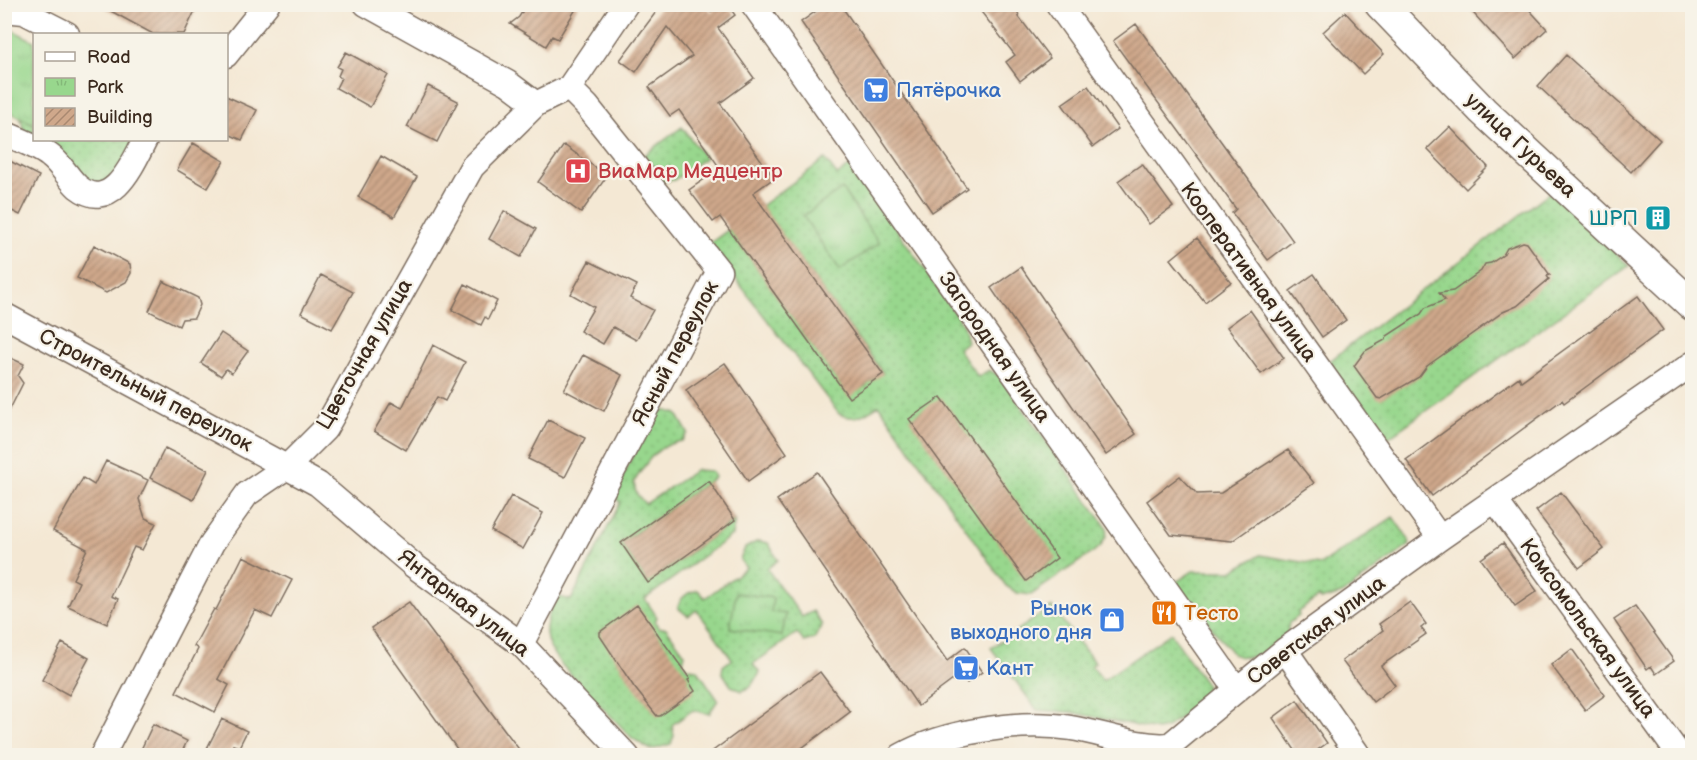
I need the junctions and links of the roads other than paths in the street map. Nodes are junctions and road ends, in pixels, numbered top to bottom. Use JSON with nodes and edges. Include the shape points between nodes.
{"nodes":[{"id":1,"x":267,"y":4,"type":"edge"},
{"id":2,"x":366,"y":4,"type":"edge"},
{"id":3,"x":626,"y":4,"type":"edge"},
{"id":4,"x":753,"y":4,"type":"edge"},
{"id":5,"x":1058,"y":4,"type":"edge"},
{"id":6,"x":1380,"y":4,"type":"edge"},
{"id":7,"x":4,"y":10,"type":"edge"},
{"id":8,"x":65,"y":33,"type":"edge"},
{"id":9,"x":228,"y":53,"type":"edge"},
{"id":10,"x":569,"y":88,"type":"junction"},
{"id":11,"x":537,"y":104,"type":"junction"},
{"id":12,"x":4,"y":133,"type":"edge"},
{"id":13,"x":144,"y":141,"type":"edge"},
{"id":14,"x":1692,"y":305,"type":"edge"},
{"id":15,"x":4,"y":315,"type":"edge"},
{"id":16,"x":1692,"y":364,"type":"edge"},
{"id":17,"x":288,"y":466,"type":"junction"},
{"id":18,"x":1495,"y":500,"type":"junction"},
{"id":19,"x":1440,"y":538,"type":"junction"},
{"id":20,"x":521,"y":644,"type":"junction"},
{"id":21,"x":1285,"y":650,"type":"junction"},
{"id":22,"x":1237,"y":690,"type":"junction"},
{"id":23,"x":1154,"y":751,"type":"edge"},
{"id":24,"x":102,"y":756,"type":"edge"},
{"id":25,"x":627,"y":756,"type":"edge"},
{"id":26,"x":901,"y":756,"type":"edge"},
{"id":27,"x":1359,"y":756,"type":"edge"},
{"id":28,"x":1680,"y":756,"type":"edge"}],
"edges":[{"from":1,"to":9,"type":"street"},
{"from":2,"to":11,"type":"street","via":[[508,83]]},
{"from":3,"to":10,"type":"street"},
{"from":4,"to":22,"type":"street","name":"Загородная улица"},
{"from":5,"to":19,"type":"street","name":"Кооперативная улица"},
{"from":6,"to":14,"type":"main road","name":"улица Гурьева","via":[[1483,111]]},
{"from":7,"to":8,"type":"street","via":[[24,12]]},
{"from":10,"to":11,"type":"street","name":"Цветочная улица"},
{"from":10,"to":20,"type":"street","name":"Ясный переулок","via":[[719,271]]},
{"from":11,"to":17,"type":"street","name":"Цветочная улица","via":[[472,167],[325,429]]},
{"from":12,"to":13,"type":"street","via":[[50,155],[79,187],[93,194],[110,192],[126,176]]},
{"from":15,"to":17,"type":"street","name":"Строительный переулок"},
{"from":16,"to":18,"type":"street","name":"Советская улица"},
{"from":17,"to":20,"type":"street","name":"Янтарная улица","via":[[318,484],[413,566]]},
{"from":17,"to":24,"type":"street","name":"Цветочная улица","via":[[248,494],[212,543]]},
{"from":18,"to":19,"type":"street","name":"Советская улица"},
{"from":18,"to":28,"type":"street","name":"Комсомольская улица"},
{"from":19,"to":21,"type":"street","name":"Советская улица"},
{"from":20,"to":25,"type":"street","name":"Янтарная улица"},
{"from":21,"to":22,"type":"street","name":"Советская улица"},
{"from":21,"to":27,"type":"street"},
{"from":22,"to":23,"type":"street","name":"Советская улица","via":[[1170,745]]},
{"from":23,"to":26,"type":"street","name":"Советская улица","via":[[1069,727],[1026,726],[954,736],[918,746]]}]}
